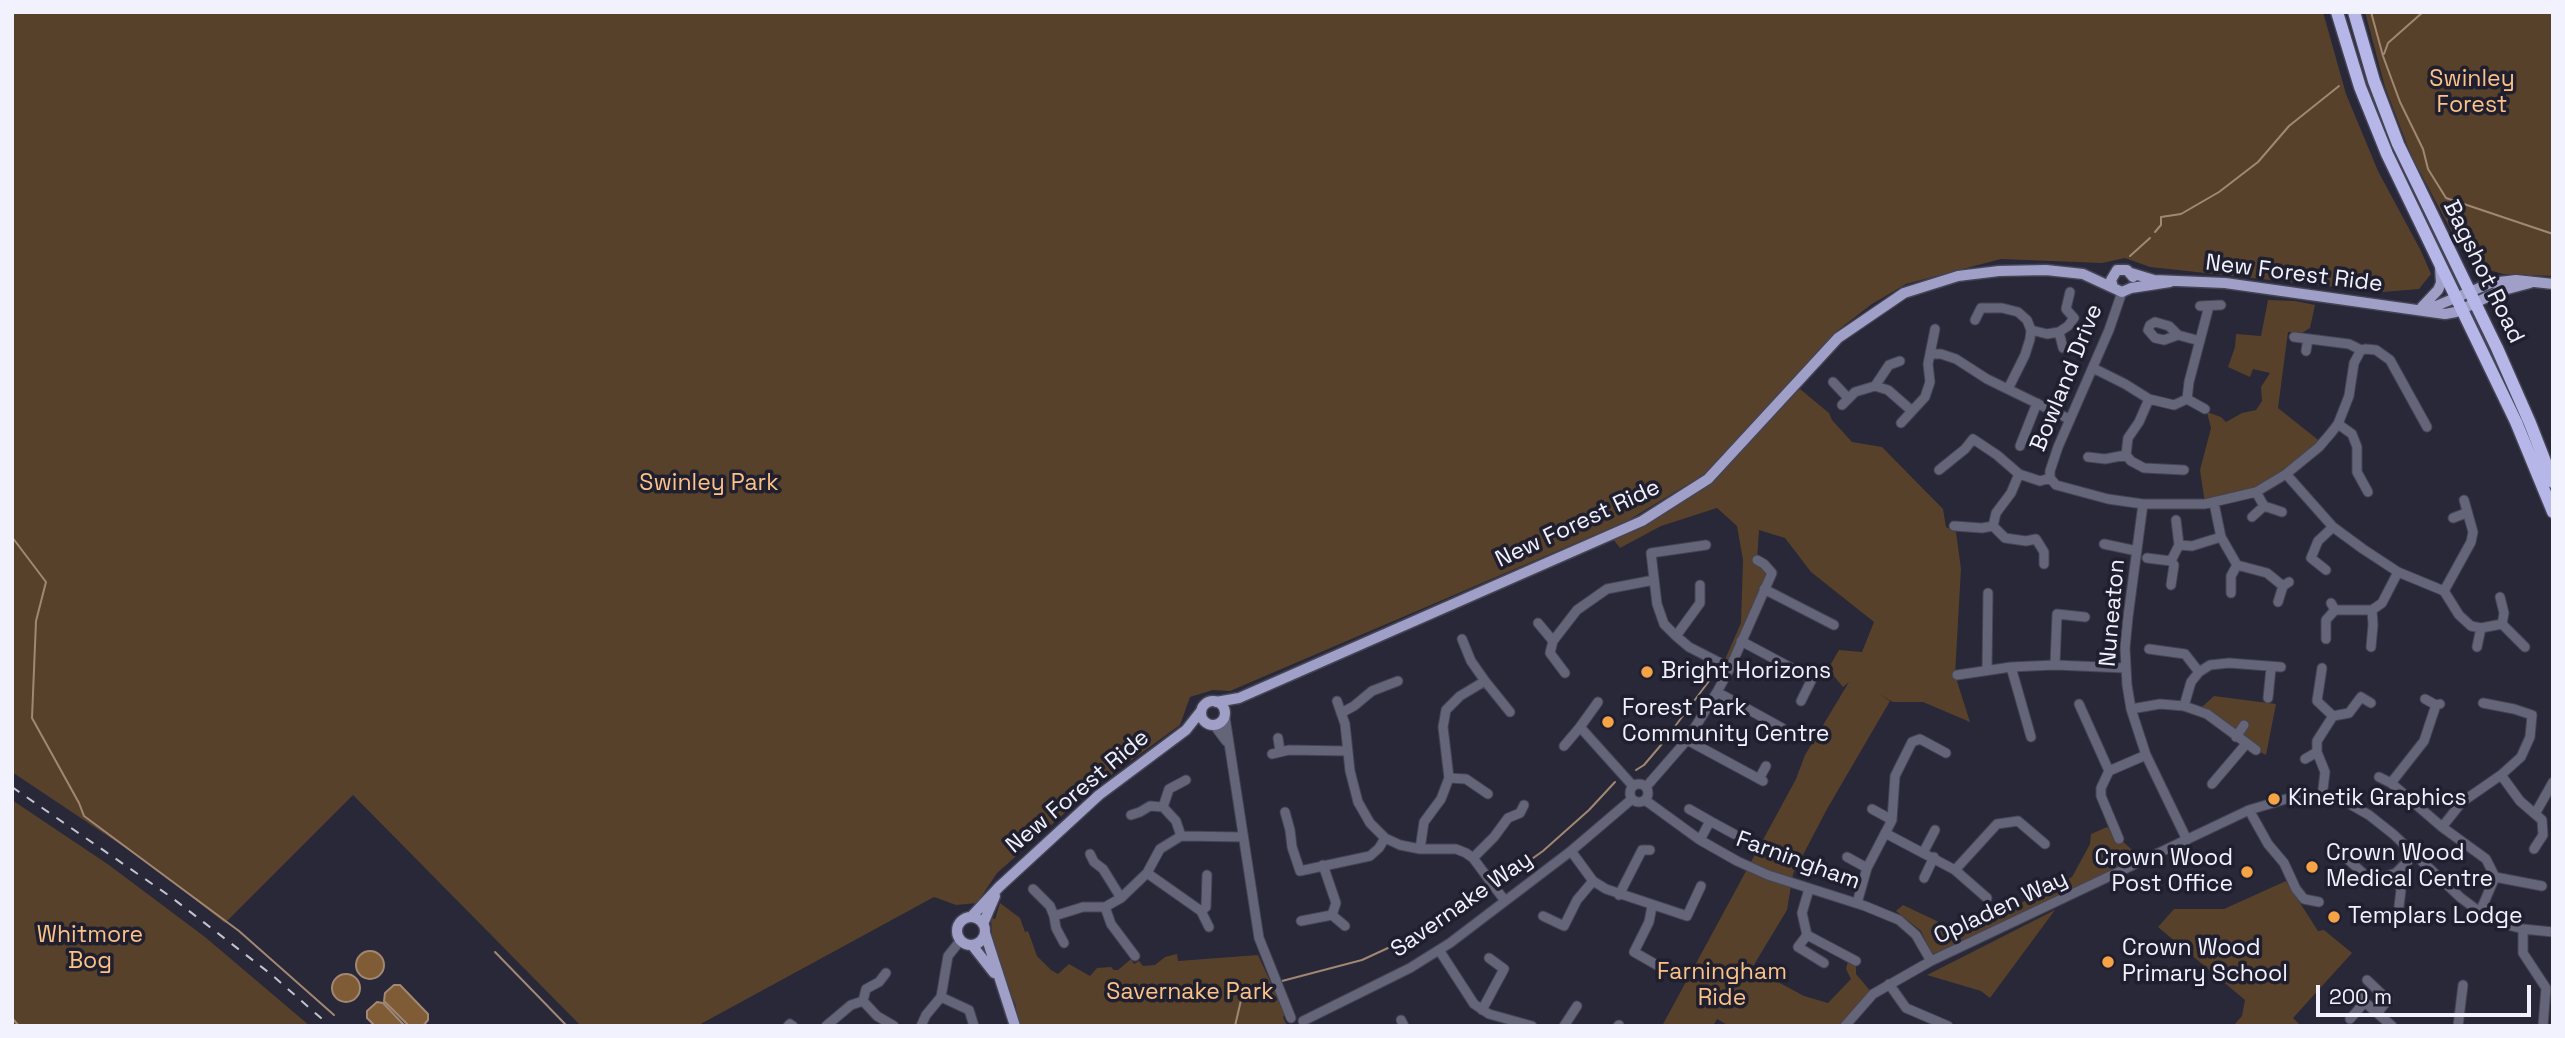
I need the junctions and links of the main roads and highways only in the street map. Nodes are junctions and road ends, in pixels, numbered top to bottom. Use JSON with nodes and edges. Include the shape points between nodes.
{"nodes":[{"id":1,"x":2337,"y":12,"type":"edge"},
{"id":2,"x":2354,"y":12,"type":"edge"},
{"id":3,"x":2440,"y":266,"type":"junction"},
{"id":4,"x":2131,"y":273,"type":"junction"},
{"id":5,"x":2083,"y":274,"type":"junction"},
{"id":6,"x":2113,"y":274,"type":"junction"},
{"id":7,"x":2170,"y":282,"type":"junction"},
{"id":8,"x":2553,"y":284,"type":"edge"},
{"id":9,"x":2122,"y":289,"type":"junction"},
{"id":10,"x":2465,"y":301,"type":"junction"},
{"id":11,"x":2416,"y":309,"type":"junction"},
{"id":12,"x":2553,"y":482,"type":"edge"},
{"id":13,"x":2553,"y":512,"type":"edge"},
{"id":14,"x":1239,"y":698,"type":"junction"},
{"id":15,"x":1216,"y":702,"type":"junction"},
{"id":16,"x":1201,"y":710,"type":"junction"},
{"id":17,"x":1225,"y":716,"type":"junction"},
{"id":18,"x":1213,"y":725,"type":"junction"},
{"id":19,"x":1186,"y":730,"type":"junction"},
{"id":20,"x":999,"y":887,"type":"junction"},
{"id":21,"x":972,"y":916,"type":"junction"},
{"id":22,"x":984,"y":929,"type":"junction"},
{"id":23,"x":972,"y":946,"type":"junction"},
{"id":24,"x":1002,"y":984,"type":"junction"},
{"id":25,"x":1015,"y":1026,"type":"edge"}],
"edges":[{"from":1,"to":3,"type":"highway","name":"Bagshot Road","via":[[2360,87]]},
{"from":2,"to":10,"type":"highway","name":"Bagshot Road","via":[[2398,144]]},
{"from":3,"to":10,"type":"highway","name":"Bagshot Road"},
{"from":3,"to":11,"type":"main road","via":[[2438,290]]},
{"from":4,"to":6,"type":"main road","via":[[2121,269]]},
{"from":4,"to":7,"type":"main road","name":"New Forest Ride"},
{"from":4,"to":9,"type":"main road","via":[[2134,282]]},
{"from":5,"to":6,"type":"main road","name":"New Forest Ride"},
{"from":5,"to":9,"type":"main road","name":"New Forest Ride"},
{"from":5,"to":14,"type":"main road","name":"New Forest Ride","via":[[1999,271],[1958,276],[1904,293],[1838,338],[1708,479],[1670,504],[1621,531]]},
{"from":6,"to":9,"type":"main road","via":[[2111,280]]},
{"from":7,"to":9,"type":"main road","name":"New Forest Ride"},
{"from":7,"to":11,"type":"main road","name":"New Forest Ride","via":[[2225,283]]},
{"from":8,"to":10,"type":"main road","name":"New Forest Ride","via":[[2505,281]]},
{"from":10,"to":11,"type":"main road","name":"New Forest Ride","via":[[2445,314]]},
{"from":10,"to":12,"type":"highway","name":"Bagshot Road","via":[[2530,423]]},
{"from":10,"to":13,"type":"highway","name":"Bagshot Road"},
{"from":14,"to":15,"type":"main road","name":"New Forest Ride"},
{"from":14,"to":17,"type":"main road","name":"New Forest Ride"},
{"from":15,"to":16,"type":"main road","name":"New Forest Ride","via":[[1208,702]]},
{"from":15,"to":17,"type":"main road"},
{"from":16,"to":18,"type":"main road","via":[[1202,719]]},
{"from":16,"to":19,"type":"main road","name":"New Forest Ride"},
{"from":17,"to":18,"type":"main road","name":"New Forest Ride"},
{"from":18,"to":19,"type":"main road","name":"New Forest Ride"},
{"from":19,"to":20,"type":"main road","name":"New Forest Ride","via":[[1100,795]]},
{"from":20,"to":21,"type":"main road","name":"New Forest Ride"},
{"from":20,"to":22,"type":"main road","name":"New Forest Ride"},
{"from":21,"to":22,"type":"main road"},
{"from":21,"to":23,"type":"main road","name":"New Forest Ride","via":[[957,926],[960,941]]},
{"from":22,"to":23,"type":"main road","name":"New Forest Ride","via":[[981,942]]},
{"from":22,"to":24,"type":"main road"},
{"from":23,"to":24,"type":"main road"},
{"from":24,"to":25,"type":"main road"}]}
